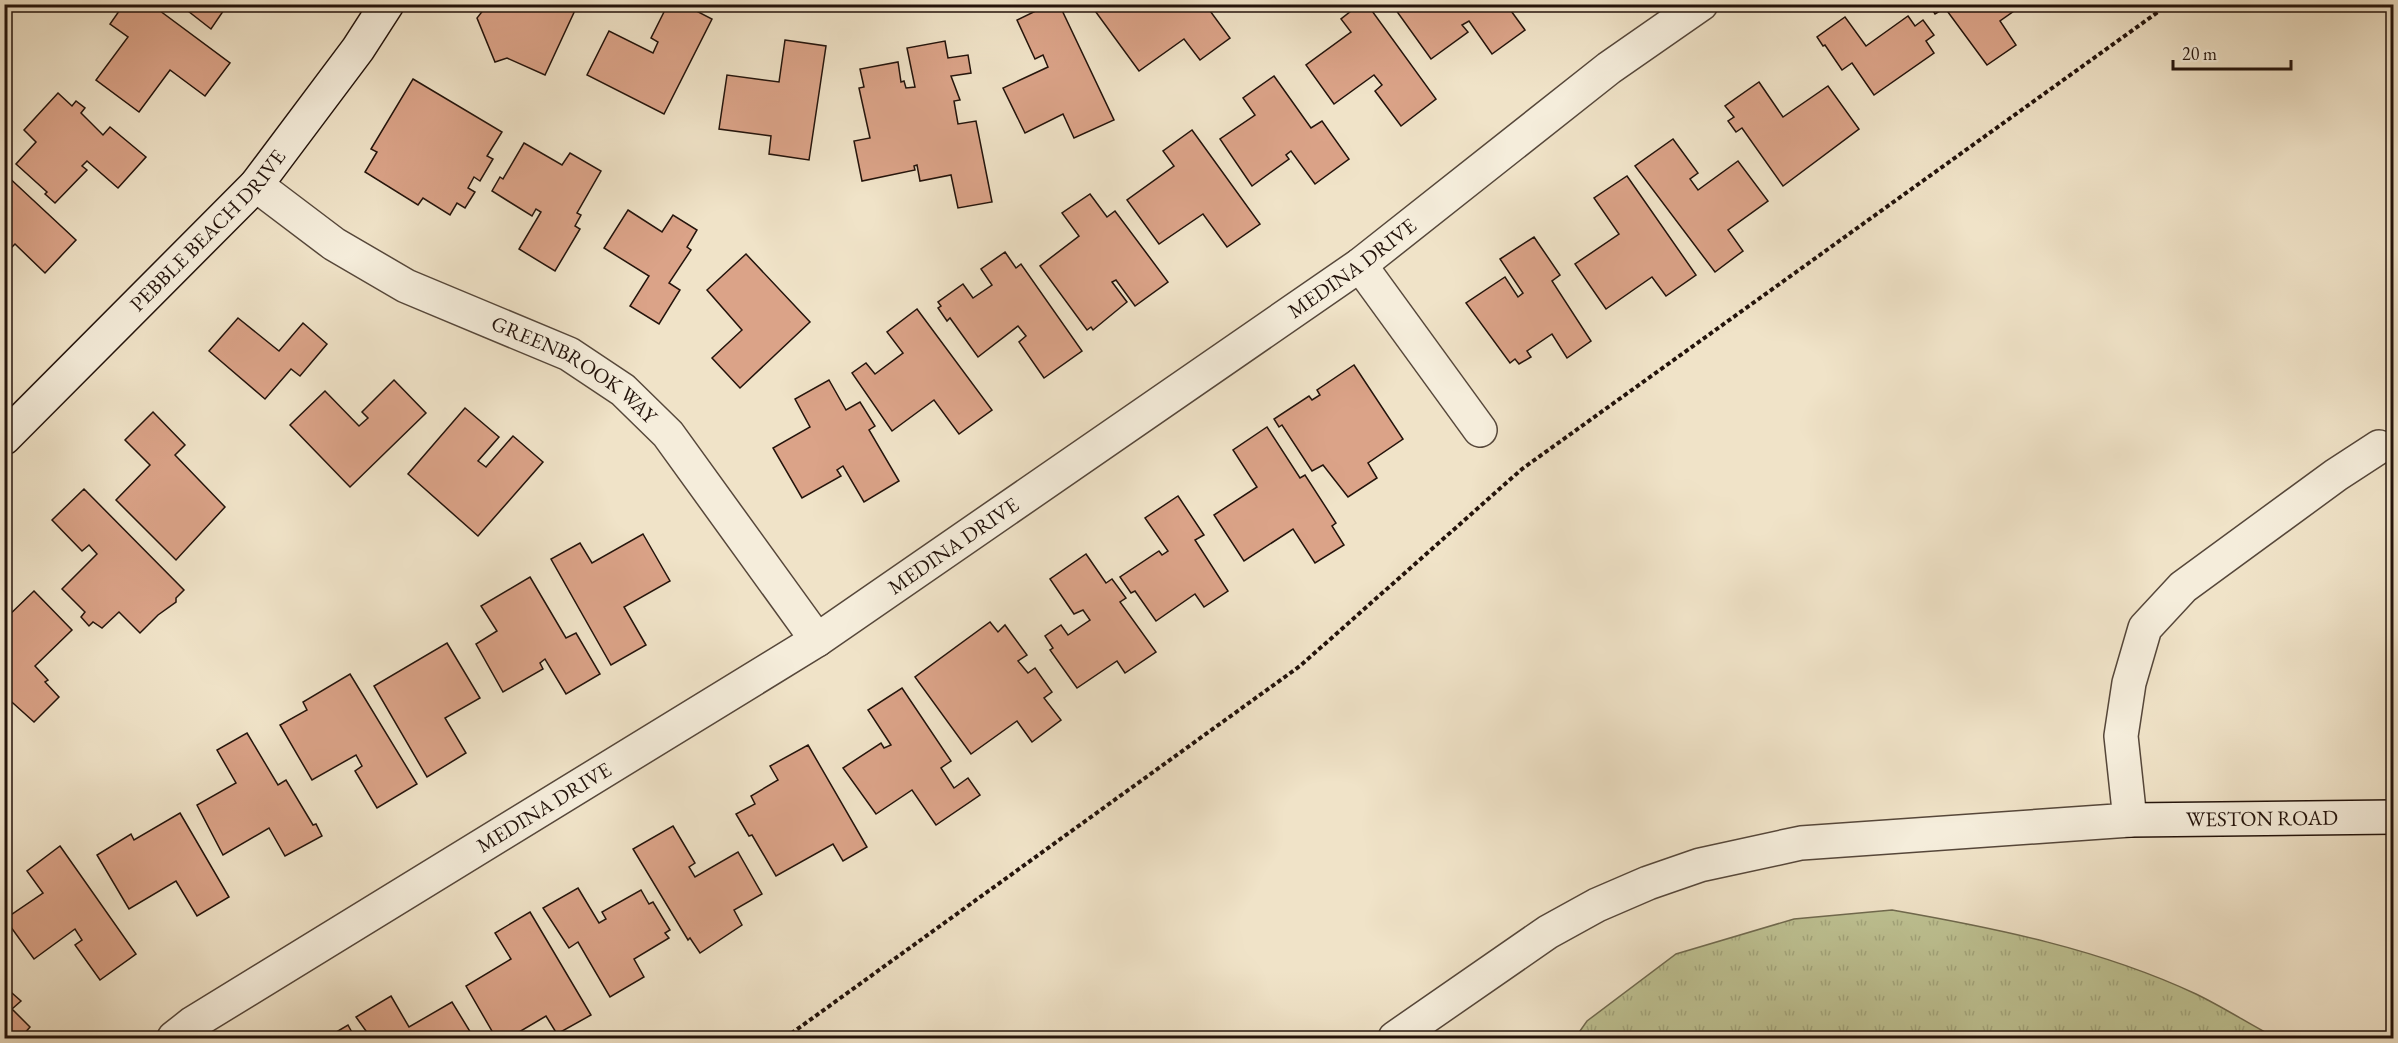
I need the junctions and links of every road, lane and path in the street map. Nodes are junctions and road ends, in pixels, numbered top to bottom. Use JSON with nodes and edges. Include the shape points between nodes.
{"nodes":[{"id":1,"x":387,"y":4,"type":"edge"},
{"id":2,"x":1701,"y":4,"type":"edge"},
{"id":3,"x":2169,"y":4,"type":"edge"},
{"id":4,"x":256,"y":185,"type":"junction"},
{"id":5,"x":1360,"y":265,"type":"junction"},
{"id":6,"x":1480,"y":430,"type":"dead end"},
{"id":7,"x":4,"y":438,"type":"edge"},
{"id":8,"x":2379,"y":447,"type":"dead end"},
{"id":9,"x":817,"y":640,"type":"junction"},
{"id":10,"x":2394,"y":817,"type":"edge"},
{"id":11,"x":2130,"y":820,"type":"junction"},
{"id":12,"x":174,"y":1038,"type":"edge"},
{"id":13,"x":785,"y":1038,"type":"edge"},
{"id":14,"x":1395,"y":1038,"type":"edge"}],
"edges":[{"from":1,"to":4,"type":"street","name":"PEBBLE BEACH DRIVE"},
{"from":2,"to":5,"type":"street","name":"MEDINA DRIVE","via":[[1609,68]]},
{"from":3,"to":13,"type":"path","via":[[1522,469],[1300,666]]},
{"from":4,"to":7,"type":"street","name":"PEBBLE BEACH DRIVE"},
{"from":4,"to":9,"type":"street","name":"GREENBROOK WAY","via":[[334,244],[406,286],[569,354],[623,390],[668,434]]},
{"from":5,"to":6,"type":"street"},
{"from":5,"to":9,"type":"street","name":"MEDINA DRIVE"},
{"from":8,"to":11,"type":"street","via":[[2183,587],[2145,628],[2129,683],[2121,736]]},
{"from":9,"to":12,"type":"street","name":"MEDINA DRIVE"},
{"from":10,"to":11,"type":"street","name":"WESTON ROAD"},
{"from":11,"to":14,"type":"street","name":"WESTON ROAD","via":[[1801,843],[1700,865],[1597,905],[1548,932]]}]}
